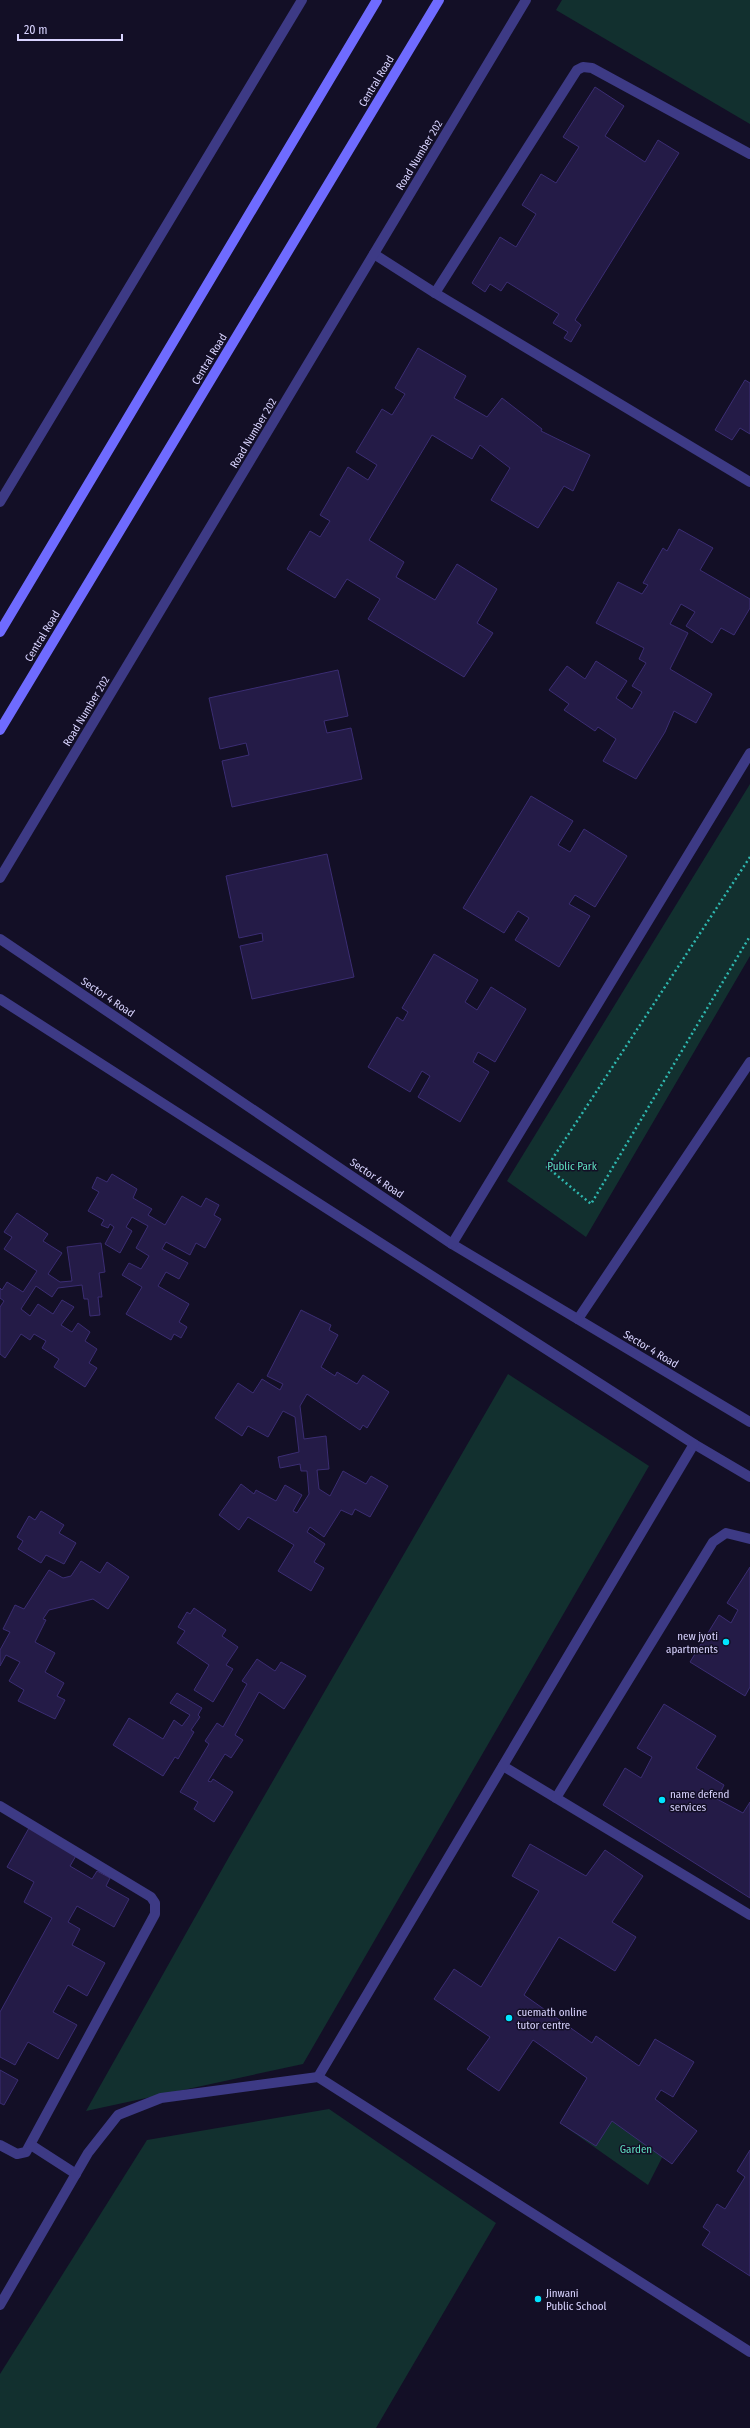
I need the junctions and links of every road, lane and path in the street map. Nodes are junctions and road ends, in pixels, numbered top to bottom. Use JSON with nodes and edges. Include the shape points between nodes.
{"nodes":[{"id":1,"x":302,"y":0,"type":"edge"},
{"id":2,"x":377,"y":0,"type":"edge"},
{"id":3,"x":439,"y":0,"type":"edge"},
{"id":4,"x":526,"y":0,"type":"edge"},
{"id":5,"x":750,"y":154,"type":"edge"},
{"id":6,"x":374,"y":254,"type":"junction"},
{"id":7,"x":435,"y":293,"type":"junction"},
{"id":8,"x":750,"y":482,"type":"edge"},
{"id":9,"x":0,"y":502,"type":"edge"},
{"id":10,"x":0,"y":632,"type":"edge"},
{"id":11,"x":0,"y":730,"type":"edge"},
{"id":12,"x":750,"y":753,"type":"edge"},
{"id":13,"x":750,"y":857,"type":"edge"},
{"id":14,"x":0,"y":878,"type":"edge"},
{"id":15,"x":750,"y":936,"type":"edge"},
{"id":16,"x":0,"y":939,"type":"edge"},
{"id":17,"x":0,"y":999,"type":"edge"},
{"id":18,"x":750,"y":1062,"type":"edge"},
{"id":19,"x":452,"y":1244,"type":"junction"},
{"id":20,"x":578,"y":1319,"type":"junction"},
{"id":21,"x":750,"y":1422,"type":"edge"},
{"id":22,"x":694,"y":1444,"type":"junction"},
{"id":23,"x":750,"y":1478,"type":"edge"},
{"id":24,"x":750,"y":1539,"type":"edge"},
{"id":25,"x":503,"y":1766,"type":"junction"},
{"id":26,"x":556,"y":1798,"type":"junction"},
{"id":27,"x":0,"y":1806,"type":"edge"},
{"id":28,"x":750,"y":1915,"type":"edge"},
{"id":29,"x":318,"y":2077,"type":"junction"},
{"id":30,"x":0,"y":2145,"type":"edge"},
{"id":31,"x":31,"y":2145,"type":"junction"},
{"id":32,"x":76,"y":2174,"type":"junction"},
{"id":33,"x":0,"y":2306,"type":"edge"},
{"id":34,"x":750,"y":2352,"type":"edge"}],
"edges":[{"from":1,"to":9,"type":"street"},
{"from":2,"to":10,"type":"main road"},
{"from":3,"to":11,"type":"main road","name":"Central Road"},
{"from":4,"to":6,"type":"street","name":"Road Number 202"},
{"from":5,"to":7,"type":"street","via":[[592,68],[583,67],[577,70]]},
{"from":6,"to":7,"type":"street"},
{"from":6,"to":14,"type":"street","name":"Road Number 202"},
{"from":7,"to":8,"type":"street"},
{"from":12,"to":19,"type":"street"},
{"from":13,"to":15,"type":"path","via":[[547,1167],[591,1204]]},
{"from":16,"to":19,"type":"street","name":"Sector 4 Road"},
{"from":17,"to":22,"type":"street"},
{"from":18,"to":20,"type":"street"},
{"from":19,"to":20,"type":"street","name":"Sector 4 Road"},
{"from":20,"to":21,"type":"street","name":"Sector 4 Road"},
{"from":22,"to":23,"type":"street"},
{"from":22,"to":25,"type":"street"},
{"from":24,"to":26,"type":"street","via":[[726,1533],[713,1542]]},
{"from":25,"to":26,"type":"street"},
{"from":25,"to":29,"type":"street"},
{"from":26,"to":28,"type":"street"},
{"from":27,"to":31,"type":"street","via":[[150,1896],[155,1903],[155,1914]]},
{"from":29,"to":32,"type":"street","via":[[161,2098],[118,2115],[88,2153]]},
{"from":29,"to":34,"type":"street"},
{"from":30,"to":31,"type":"street","via":[[21,2155]]},
{"from":31,"to":32,"type":"street"},
{"from":32,"to":33,"type":"street"}]}
